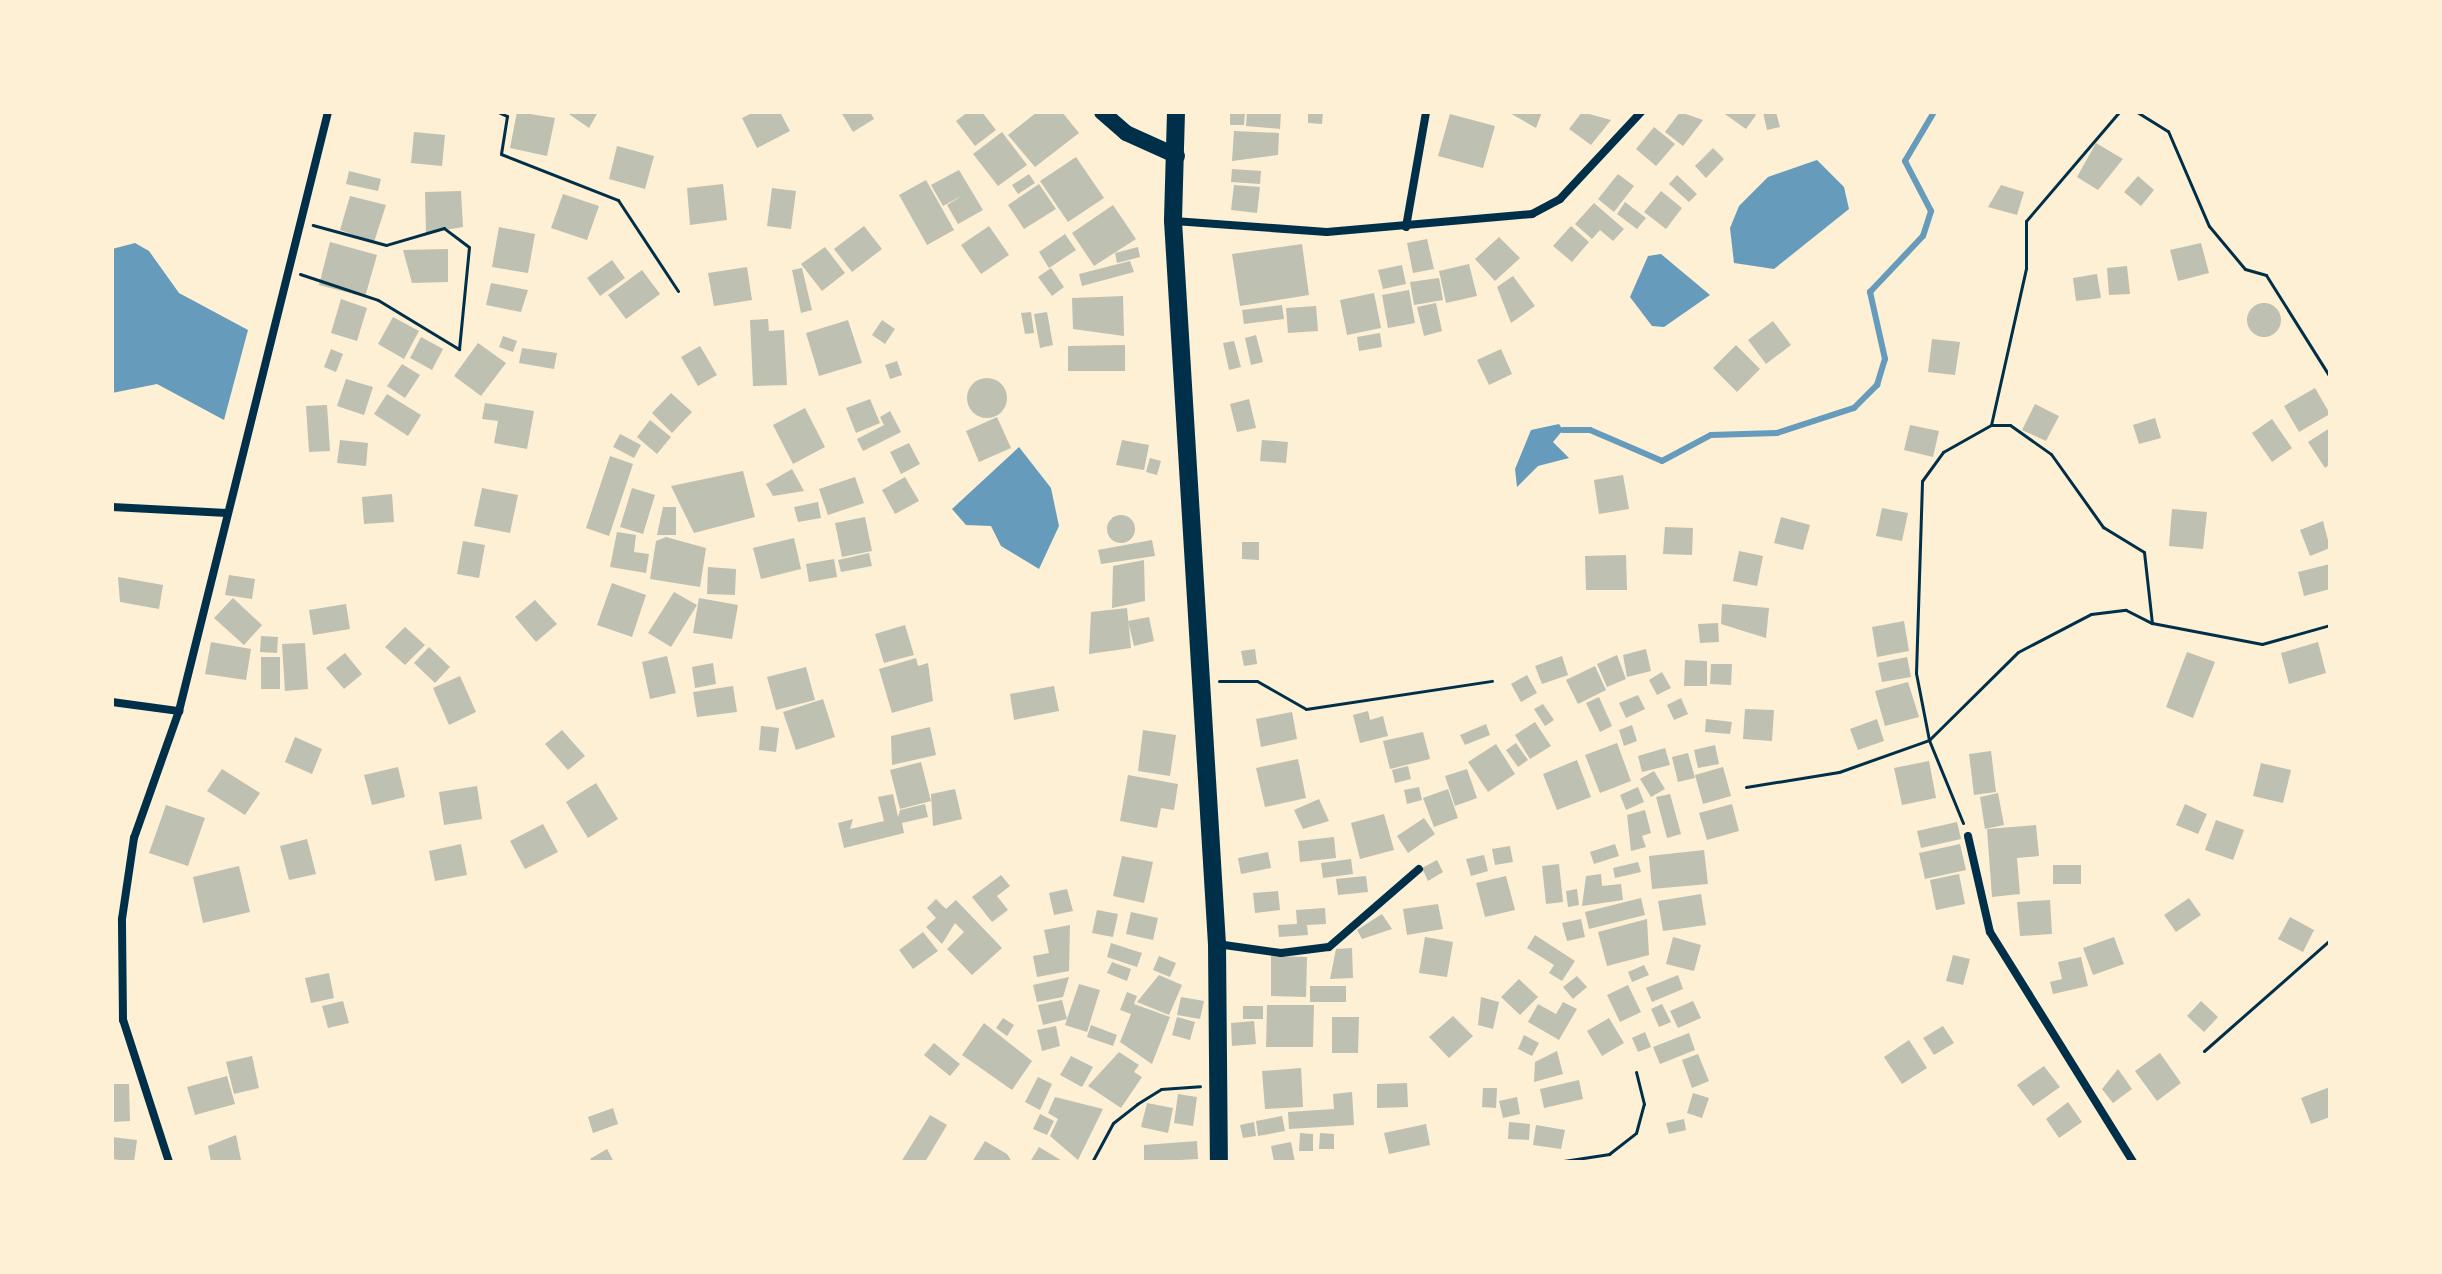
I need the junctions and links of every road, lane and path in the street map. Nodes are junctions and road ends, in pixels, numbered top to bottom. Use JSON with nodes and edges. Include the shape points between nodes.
{"nodes":[{"id":1,"x":328,"y":112,"type":"edge"},
{"id":2,"x":498,"y":112,"type":"edge"},
{"id":3,"x":1102,"y":112,"type":"edge"},
{"id":4,"x":1176,"y":112,"type":"edge"},
{"id":5,"x":1426,"y":112,"type":"edge"},
{"id":6,"x":1641,"y":112,"type":"edge"},
{"id":7,"x":2119,"y":112,"type":"edge"},
{"id":8,"x":2137,"y":112,"type":"edge"},
{"id":9,"x":1177,"y":156,"type":"junction"},
{"id":10,"x":298,"y":220,"type":"junction"},
{"id":11,"x":1173,"y":221,"type":"junction"},
{"id":12,"x":1406,"y":227,"type":"junction"},
{"id":13,"x":289,"y":262,"type":"junction"},
{"id":14,"x":678,"y":291,"type":"dead end"},
{"id":15,"x":2330,"y":377,"type":"edge"},
{"id":16,"x":1991,"y":425,"type":"junction"},
{"id":17,"x":112,"y":507,"type":"edge"},
{"id":18,"x":227,"y":513,"type":"junction"},
{"id":19,"x":2152,"y":623,"type":"junction"},
{"id":20,"x":2330,"y":625,"type":"edge"},
{"id":21,"x":1492,"y":681,"type":"dead end"},
{"id":22,"x":1196,"y":685,"type":"junction"},
{"id":23,"x":112,"y":702,"type":"edge"},
{"id":24,"x":179,"y":711,"type":"junction"},
{"id":25,"x":1929,"y":740,"type":"junction"},
{"id":26,"x":1746,"y":787,"type":"dead end"},
{"id":27,"x":1968,"y":836,"type":"joint"},
{"id":28,"x":1419,"y":869,"type":"dead end"},
{"id":29,"x":2330,"y":940,"type":"edge"},
{"id":30,"x":1217,"y":944,"type":"junction"},
{"id":31,"x":2204,"y":1051,"type":"dead end"},
{"id":32,"x":1636,"y":1072,"type":"dead end"},
{"id":33,"x":1219,"y":1089,"type":"junction"},
{"id":34,"x":169,"y":1162,"type":"edge"},
{"id":35,"x":1092,"y":1162,"type":"edge"},
{"id":36,"x":1219,"y":1162,"type":"edge"},
{"id":37,"x":1557,"y":1162,"type":"edge"},
{"id":38,"x":2133,"y":1162,"type":"edge"}],
"edges":[{"from":1,"to":10,"type":"street"},
{"from":2,"to":14,"type":"path","via":[[507,116],[501,154],[618,200]]},
{"from":3,"to":9,"type":"main road","via":[[1126,133]]},
{"from":4,"to":9,"type":"main road"},
{"from":5,"to":12,"type":"street"},
{"from":6,"to":12,"type":"street","via":[[1560,199],[1532,214]]},
{"from":7,"to":16,"type":"path","via":[[2026,221],[2026,268]]},
{"from":8,"to":15,"type":"path","via":[[2168,131],[2209,226],[2245,269],[2266,275]]},
{"from":9,"to":11,"type":"main road"},
{"from":10,"to":13,"type":"street"},
{"from":10,"to":13,"type":"path","via":[[386,245],[444,228],[469,247],[459,349],[378,300],[307,281]]},
{"from":11,"to":12,"type":"street","via":[[1327,232]]},
{"from":11,"to":22,"type":"main road"},
{"from":13,"to":18,"type":"street"},
{"from":16,"to":19,"type":"path","via":[[2010,425],[2051,454],[2103,527],[2144,552]]},
{"from":16,"to":25,"type":"path","via":[[1943,452],[1922,481],[1916,673]]},
{"from":17,"to":18,"type":"street"},
{"from":18,"to":24,"type":"street"},
{"from":19,"to":20,"type":"path","via":[[2262,644]]},
{"from":19,"to":25,"type":"path","via":[[2126,610],[2091,614],[2046,635],[1991,676]]},
{"from":21,"to":22,"type":"path","via":[[1306,709],[1257,681]]},
{"from":22,"to":30,"type":"main road"},
{"from":23,"to":24,"type":"street"},
{"from":24,"to":34,"type":"street","via":[[134,838],[122,919],[123,1020]]},
{"from":25,"to":26,"type":"path","via":[[1839,772]]},
{"from":25,"to":27,"type":"path"},
{"from":27,"to":38,"type":"street","via":[[1990,932]]},
{"from":28,"to":30,"type":"street","via":[[1329,947],[1281,953]]},
{"from":29,"to":31,"type":"path"},
{"from":30,"to":33,"type":"main road"},
{"from":32,"to":37,"type":"path","via":[[1644,1104],[1636,1133],[1609,1154]]},
{"from":33,"to":35,"type":"path","via":[[1161,1089],[1113,1123]]},
{"from":33,"to":36,"type":"main road"}]}
